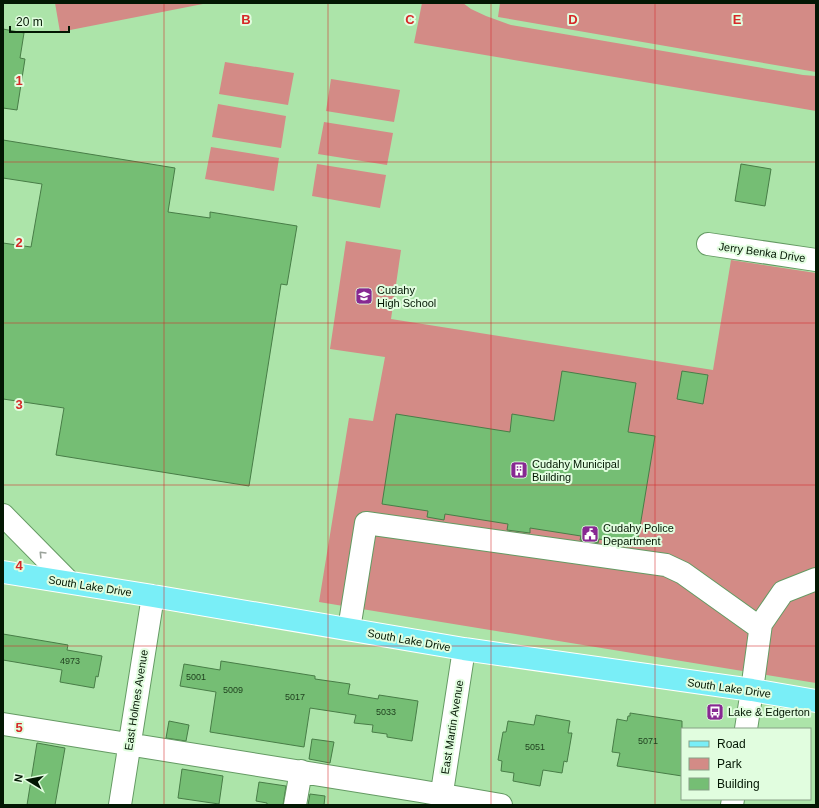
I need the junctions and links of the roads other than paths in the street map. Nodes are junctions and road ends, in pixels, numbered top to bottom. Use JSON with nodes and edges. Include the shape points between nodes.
{"nodes":[{"id":1,"x":708,"y":244,"type":"dead end"},
{"id":2,"x":816,"y":260,"type":"edge"},
{"id":3,"x":3,"y":515,"type":"edge"},
{"id":4,"x":3,"y":572,"type":"edge"},
{"id":5,"x":816,"y":579,"type":"edge"},
{"id":6,"x":69,"y":582,"type":"junction"},
{"id":7,"x":153,"y":596,"type":"junction"},
{"id":8,"x":760,"y":628,"type":"junction"},
{"id":9,"x":349,"y":629,"type":"junction"},
{"id":10,"x":464,"y":649,"type":"junction"},
{"id":11,"x":752,"y":690,"type":"junction"},
{"id":12,"x":816,"y":701,"type":"edge"},
{"id":13,"x":3,"y":724,"type":"edge"},
{"id":14,"x":746,"y":728,"type":"edge"},
{"id":15,"x":130,"y":744,"type":"junction"},
{"id":16,"x":301,"y":772,"type":"junction"},
{"id":17,"x":441,"y":800,"type":"edge"},
{"id":18,"x":120,"y":805,"type":"edge"},
{"id":19,"x":295,"y":805,"type":"edge"},
{"id":20,"x":501,"y":805,"type":"edge"}],
"edges":[{"from":1,"to":2,"type":"street","name":"Jerry Benka Drive"},
{"from":6,"to":3,"type":"street","one_way":true},
{"from":4,"to":6,"type":"main road","name":"South Lake Drive"},
{"from":5,"to":8,"type":"street","via":[[783,592]]},
{"from":6,"to":7,"type":"main road","name":"South Lake Drive"},
{"from":7,"to":9,"type":"main road","name":"South Lake Drive"},
{"from":7,"to":15,"type":"street","name":"East Holmes Avenue"},
{"from":8,"to":9,"type":"street","via":[[683,573],[666,565],[366,523]]},
{"from":8,"to":11,"type":"street"},
{"from":9,"to":10,"type":"main road","name":"South Lake Drive"},
{"from":10,"to":11,"type":"main road","name":"South Lake Drive"},
{"from":10,"to":17,"type":"street","name":"East Martin Avenue"},
{"from":11,"to":12,"type":"main road","name":"South Lake Drive"},
{"from":11,"to":14,"type":"street"},
{"from":13,"to":15,"type":"street"},
{"from":15,"to":16,"type":"street"},
{"from":15,"to":18,"type":"street","name":"East Holmes Avenue"},
{"from":16,"to":17,"type":"street"},
{"from":16,"to":19,"type":"street"},
{"from":17,"to":20,"type":"street"}]}
